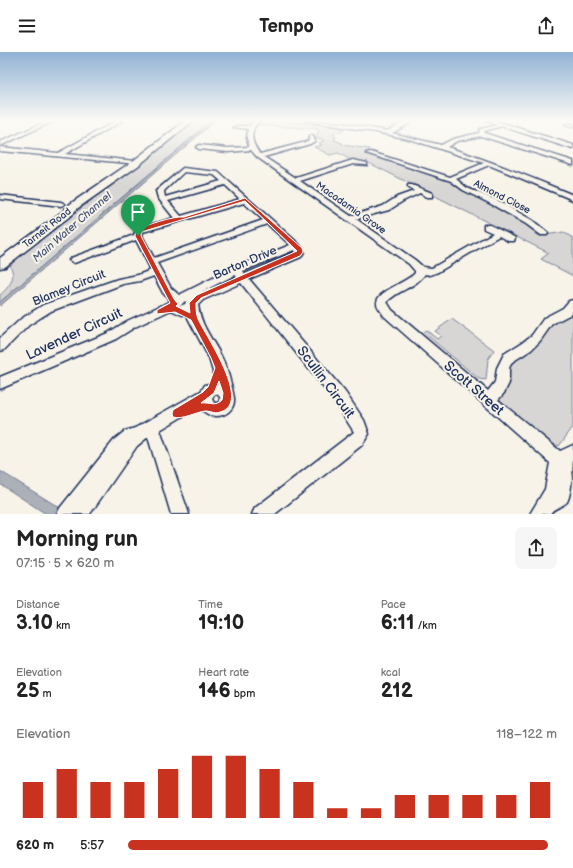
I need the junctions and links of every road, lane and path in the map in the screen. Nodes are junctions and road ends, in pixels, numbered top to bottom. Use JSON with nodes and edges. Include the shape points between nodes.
{"nodes":[{"id":1,"x":82,"y":143,"type":"edge"},
{"id":2,"x":162,"y":143,"type":"edge"},
{"id":3,"x":251,"y":143,"type":"edge"},
{"id":4,"x":309,"y":143,"type":"edge"},
{"id":5,"x":426,"y":143,"type":"edge"},
{"id":6,"x":450,"y":143,"type":"edge"},
{"id":7,"x":508,"y":143,"type":"edge"},
{"id":8,"x":559,"y":143,"type":"edge"},
{"id":9,"x":199,"y":147,"type":"dead end"},
{"id":10,"x":442,"y":147,"type":"junction"},
{"id":11,"x":573,"y":147,"type":"edge"},
{"id":12,"x":253,"y":148,"type":"junction"},
{"id":13,"x":0,"y":149,"type":"edge"},
{"id":14,"x":369,"y":153,"type":"dead end"},
{"id":15,"x":60,"y":155,"type":"junction"},
{"id":16,"x":259,"y":156,"type":"junction"},
{"id":17,"x":136,"y":163,"type":"junction"},
{"id":18,"x":573,"y":163,"type":"edge"},
{"id":19,"x":365,"y":164,"type":"dead end"},
{"id":20,"x":489,"y":164,"type":"junction"},
{"id":21,"x":451,"y":179,"type":"junction"},
{"id":22,"x":294,"y":181,"type":"junction"},
{"id":23,"x":226,"y":182,"type":"junction"},
{"id":24,"x":410,"y":186,"type":"dead end"},
{"id":25,"x":419,"y":191,"type":"junction"},
{"id":26,"x":429,"y":195,"type":"dead end"},
{"id":27,"x":0,"y":197,"type":"edge"},
{"id":28,"x":573,"y":198,"type":"edge"},
{"id":29,"x":164,"y":200,"type":"junction"},
{"id":30,"x":245,"y":200,"type":"junction"},
{"id":31,"x":64,"y":209,"type":"junction"},
{"id":32,"x":178,"y":218,"type":"junction"},
{"id":33,"x":349,"y":219,"type":"junction"},
{"id":34,"x":268,"y":221,"type":"junction"},
{"id":35,"x":487,"y":227,"type":"dead end"},
{"id":36,"x":499,"y":233,"type":"junction"},
{"id":37,"x":544,"y":233,"type":"dead end"},
{"id":38,"x":138,"y":234,"type":"junction"},
{"id":39,"x":511,"y":239,"type":"dead end"},
{"id":40,"x":74,"y":260,"type":"dead end"},
{"id":41,"x":0,"y":264,"type":"edge"},
{"id":42,"x":154,"y":267,"type":"junction"},
{"id":43,"x":420,"y":270,"type":"junction"},
{"id":44,"x":240,"y":274,"type":"junction"},
{"id":45,"x":192,"y":303,"type":"junction"},
{"id":46,"x":177,"y":304,"type":"junction"},
{"id":47,"x":573,"y":304,"type":"edge"},
{"id":48,"x":194,"y":318,"type":"junction"},
{"id":49,"x":0,"y":346,"type":"edge"},
{"id":50,"x":220,"y":368,"type":"junction"},
{"id":51,"x":0,"y":383,"type":"edge"},
{"id":52,"x":226,"y":391,"type":"junction"},
{"id":53,"x":208,"y":397,"type":"junction"},
{"id":54,"x":489,"y":400,"type":"junction"},
{"id":55,"x":147,"y":430,"type":"junction"},
{"id":56,"x":569,"y":464,"type":"edge"},
{"id":57,"x":542,"y":509,"type":"edge"},
{"id":58,"x":66,"y":514,"type":"edge"},
{"id":59,"x":80,"y":514,"type":"edge"},
{"id":60,"x":180,"y":514,"type":"edge"},
{"id":61,"x":261,"y":514,"type":"edge"}],
"edges":[{"from":1,"to":15,"type":"street"},
{"from":2,"to":17,"type":"main road"},
{"from":3,"to":12,"type":"street"},
{"from":4,"to":16,"type":"street"},
{"from":5,"to":10,"type":"street"},
{"from":6,"to":10,"type":"street"},
{"from":7,"to":18,"type":"street"},
{"from":8,"to":11,"type":"main road"},
{"from":9,"to":12,"type":"street","via":[[228,150]]},
{"from":10,"to":20,"type":"street"},
{"from":12,"to":16,"type":"street","name":"Macadamia Grove"},
{"from":13,"to":15,"type":"street"},
{"from":14,"to":21,"type":"street","name":"Almond Close"},
{"from":15,"to":17,"type":"street"},
{"from":16,"to":22,"type":"street","name":"Macadamia Grove"},
{"from":17,"to":31,"type":"main road","name":"Tarneit Road","via":[[87,198],[79,207]]},
{"from":19,"to":22,"type":"street","via":[[353,162]]},
{"from":20,"to":21,"type":"street","name":"Almond Close"},
{"from":20,"to":28,"type":"street"},
{"from":21,"to":37,"type":"street","name":"Almond Close"},
{"from":22,"to":33,"type":"street","name":"Macadamia Grove"},
{"from":23,"to":29,"type":"street"},
{"from":23,"to":29,"type":"street","name":"Barton Drive","via":[[215,172],[184,170],[160,191]]},
{"from":23,"to":30,"type":"street","name":"Barton Drive"},
{"from":24,"to":25,"type":"street"},
{"from":25,"to":26,"type":"street"},
{"from":25,"to":33,"type":"street","via":[[400,198],[386,208]]},
{"from":27,"to":31,"type":"street"},
{"from":29,"to":32,"type":"street"},
{"from":30,"to":32,"type":"street","via":[[184,219]]},
{"from":30,"to":34,"type":"street","name":"Barton Drive"},
{"from":31,"to":41,"type":"main road","name":"Tarneit Road"},
{"from":32,"to":38,"type":"street"},
{"from":33,"to":43,"type":"street","name":"Macadamia Grove"},
{"from":34,"to":42,"type":"street","name":"Blamey Circuit"},
{"from":34,"to":44,"type":"street","name":"Barton Drive","via":[[300,252],[298,255]]},
{"from":35,"to":36,"type":"street"},
{"from":36,"to":39,"type":"street"},
{"from":36,"to":43,"type":"street","via":[[435,270]]},
{"from":38,"to":40,"type":"street"},
{"from":38,"to":42,"type":"street"},
{"from":42,"to":46,"type":"street","via":[[171,300]]},
{"from":42,"to":49,"type":"street","name":"Blamey Circuit","via":[[140,278],[122,281],[47,308],[25,322]]},
{"from":43,"to":54,"type":"street","name":"Scott Street","via":[[417,279],[392,292],[382,304],[388,313]]},
{"from":44,"to":45,"type":"street","name":"Barton Drive"},
{"from":44,"to":46,"type":"street","name":"Barton Drive","via":[[213,280]]},
{"from":44,"to":61,"type":"street","name":"Scullin Circuit","via":[[336,392],[362,434]]},
{"from":45,"to":46,"type":"street","via":[[189,298]]},
{"from":45,"to":48,"type":"street"},
{"from":46,"to":48,"type":"street"},
{"from":46,"to":51,"type":"street","name":"Lavender Circuit","via":[[131,324],[112,336]]},
{"from":47,"to":54,"type":"street","via":[[567,311],[548,321],[527,346],[508,358],[503,368],[502,384]]},
{"from":48,"to":50,"type":"street"},
{"from":50,"to":52,"type":"street"},
{"from":50,"to":53,"type":"street"},
{"from":52,"to":53,"type":"street","via":[[218,388]]},
{"from":52,"to":53,"type":"street","via":[[228,398],[225,405],[218,409]]},
{"from":53,"to":55,"type":"street"},
{"from":54,"to":56,"type":"street","name":"Scott Street"},
{"from":55,"to":58,"type":"street","via":[[130,436],[120,444]]},
{"from":55,"to":59,"type":"street","via":[[132,441]]},
{"from":55,"to":60,"type":"street"},
{"from":56,"to":57,"type":"street","via":[[567,487],[562,496]]}]}
